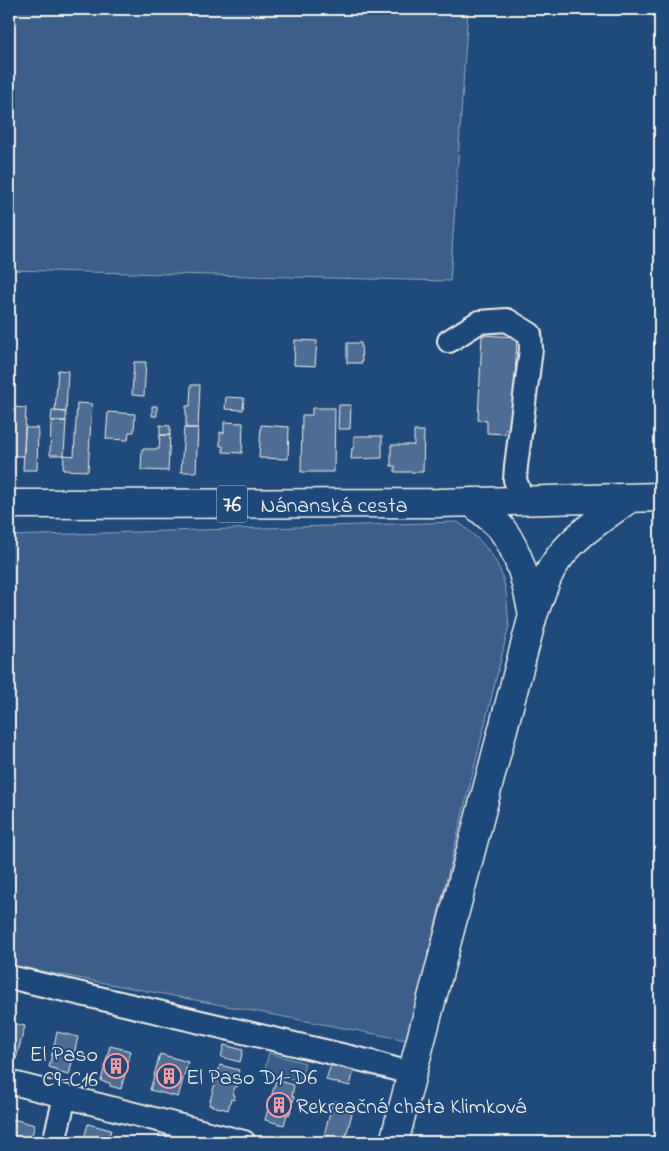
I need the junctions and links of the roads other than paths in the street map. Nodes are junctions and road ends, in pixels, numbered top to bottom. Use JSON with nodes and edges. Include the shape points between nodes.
{"nodes":[{"id":1,"x":449,"y":341,"type":"dead end"},
{"id":2,"x":660,"y":497,"type":"edge"},
{"id":3,"x":630,"y":498,"type":"junction"},
{"id":4,"x":523,"y":500,"type":"junction"},
{"id":5,"x":472,"y":502,"type":"junction"},
{"id":6,"x":9,"y":504,"type":"edge"},
{"id":7,"x":533,"y":615,"type":"junction"},
{"id":8,"x":9,"y":977,"type":"edge"},
{"id":9,"x":412,"y":1074,"type":"junction"},
{"id":10,"x":9,"y":1082,"type":"edge"},
{"id":11,"x":66,"y":1097,"type":"junction"},
{"id":12,"x":230,"y":1140,"type":"edge"},
{"id":13,"x":54,"y":1142,"type":"edge"},
{"id":14,"x":394,"y":1142,"type":"edge"}],
"edges":[{"from":1,"to":4,"type":"street","via":[[479,322],[506,320],[530,334],[531,350],[516,466],[516,480]]},
{"from":2,"to":3,"type":"main road","number":"76"},
{"from":3,"to":4,"type":"main road","name":"Nánanská cesta","number":"76"},
{"from":3,"to":7,"type":"main road","via":[[600,519],[567,549],[552,569]]},
{"from":4,"to":5,"type":"main road","name":"Nánanská cesta","number":"76"},
{"from":5,"to":6,"type":"main road","name":"Nánanská cesta","number":"76"},
{"from":5,"to":7,"type":"main road","via":[[501,528],[513,548]]},
{"from":7,"to":9,"type":"main road"},
{"from":8,"to":9,"type":"street"},
{"from":9,"to":14,"type":"main road"},
{"from":10,"to":11,"type":"street"},
{"from":11,"to":12,"type":"street"},
{"from":11,"to":13,"type":"street"}]}
